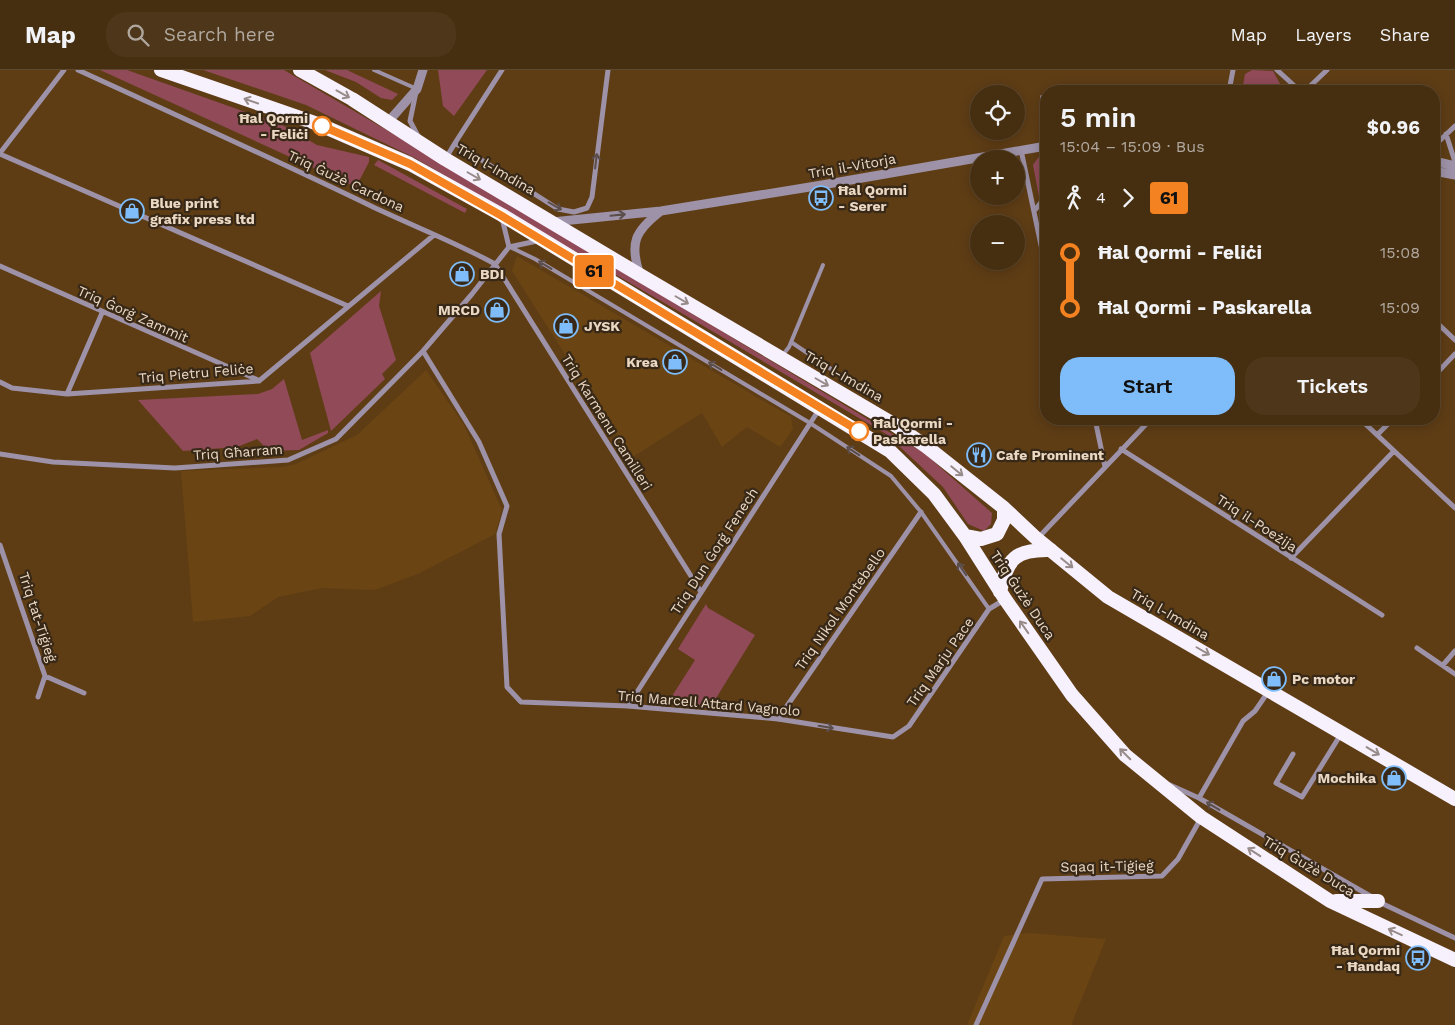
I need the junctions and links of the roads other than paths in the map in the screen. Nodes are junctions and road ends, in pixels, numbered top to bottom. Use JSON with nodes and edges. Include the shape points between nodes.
{"nodes":[{"id":1,"x":64,"y":70,"type":"edge"},
{"id":2,"x":78,"y":70,"type":"edge"},
{"id":3,"x":300,"y":70,"type":"edge"},
{"id":4,"x":374,"y":70,"type":"edge"},
{"id":5,"x":423,"y":70,"type":"edge"},
{"id":6,"x":502,"y":70,"type":"edge"},
{"id":7,"x":608,"y":70,"type":"edge"},
{"id":8,"x":1232,"y":70,"type":"edge"},
{"id":9,"x":1277,"y":70,"type":"edge"},
{"id":10,"x":1327,"y":70,"type":"edge"},
{"id":11,"x":165,"y":71,"type":"edge"},
{"id":12,"x":1230,"y":85,"type":"edge"},
{"id":13,"x":1293,"y":85,"type":"edge"},
{"id":14,"x":1311,"y":85,"type":"edge"},
{"id":15,"x":417,"y":89,"type":"junction"},
{"id":16,"x":388,"y":122,"type":"junction"},
{"id":17,"x":1455,"y":126,"type":"edge"},
{"id":18,"x":1446,"y":134,"type":"junction"},
{"id":19,"x":1440,"y":140,"type":"edge"},
{"id":20,"x":420,"y":142,"type":"junction"},
{"id":21,"x":455,"y":144,"type":"junction"},
{"id":22,"x":1040,"y":147,"type":"edge"},
{"id":23,"x":1021,"y":150,"type":"edge"},
{"id":24,"x":0,"y":154,"type":"edge"},
{"id":25,"x":445,"y":159,"type":"junction"},
{"id":26,"x":970,"y":159,"type":"edge"},
{"id":27,"x":1440,"y":162,"type":"edge"},
{"id":28,"x":1455,"y":164,"type":"edge"},
{"id":29,"x":1025,"y":167,"type":"edge"},
{"id":30,"x":1440,"y":172,"type":"edge"},
{"id":31,"x":1455,"y":175,"type":"edge"},
{"id":32,"x":1040,"y":204,"type":"edge"},
{"id":33,"x":1035,"y":210,"type":"junction"},
{"id":34,"x":661,"y":211,"type":"junction"},
{"id":35,"x":502,"y":216,"type":"junction"},
{"id":36,"x":552,"y":222,"type":"junction"},
{"id":37,"x":434,"y":235,"type":"junction"},
{"id":38,"x":1040,"y":237,"type":"edge"},
{"id":39,"x":542,"y":240,"type":"junction"},
{"id":40,"x":509,"y":247,"type":"junction"},
{"id":41,"x":495,"y":264,"type":"junction"},
{"id":42,"x":823,"y":265,"type":"dead end"},
{"id":43,"x":0,"y":266,"type":"edge"},
{"id":44,"x":640,"y":275,"type":"junction"},
{"id":45,"x":348,"y":306,"type":"junction"},
{"id":46,"x":102,"y":312,"type":"junction"},
{"id":47,"x":1440,"y":326,"type":"edge"},
{"id":48,"x":1455,"y":340,"type":"edge"},
{"id":49,"x":791,"y":342,"type":"junction"},
{"id":50,"x":423,"y":351,"type":"junction"},
{"id":51,"x":1455,"y":354,"type":"edge"},
{"id":52,"x":781,"y":358,"type":"junction"},
{"id":53,"x":830,"y":369,"type":"dead end"},
{"id":54,"x":1440,"y":370,"type":"edge"},
{"id":55,"x":259,"y":381,"type":"junction"},
{"id":56,"x":0,"y":382,"type":"edge"},
{"id":57,"x":66,"y":394,"type":"junction"},
{"id":58,"x":820,"y":408,"type":"junction"},
{"id":59,"x":810,"y":423,"type":"junction"},
{"id":60,"x":1096,"y":425,"type":"edge"},
{"id":61,"x":1145,"y":425,"type":"edge"},
{"id":62,"x":1366,"y":425,"type":"edge"},
{"id":63,"x":1387,"y":425,"type":"edge"},
{"id":64,"x":1377,"y":435,"type":"junction"},
{"id":65,"x":1121,"y":449,"type":"junction"},
{"id":66,"x":1394,"y":451,"type":"junction"},
{"id":67,"x":0,"y":454,"type":"edge"},
{"id":68,"x":1104,"y":467,"type":"junction"},
{"id":69,"x":1004,"y":508,"type":"junction"},
{"id":70,"x":1455,"y":508,"type":"edge"},
{"id":71,"x":921,"y":512,"type":"junction"},
{"id":72,"x":965,"y":536,"type":"junction"},
{"id":73,"x":1037,"y":539,"type":"junction"},
{"id":74,"x":0,"y":545,"type":"edge"},
{"id":75,"x":1051,"y":550,"type":"junction"},
{"id":76,"x":1291,"y":558,"type":"junction"},
{"id":77,"x":701,"y":592,"type":"junction"},
{"id":78,"x":1002,"y":596,"type":"junction"},
{"id":79,"x":989,"y":610,"type":"junction"},
{"id":80,"x":1382,"y":615,"type":"dead end"},
{"id":81,"x":1417,"y":648,"type":"dead end"},
{"id":82,"x":1455,"y":651,"type":"edge"},
{"id":83,"x":1443,"y":664,"type":"junction"},
{"id":84,"x":1455,"y":674,"type":"edge"},
{"id":85,"x":45,"y":676,"type":"junction"},
{"id":86,"x":1269,"y":689,"type":"junction"},
{"id":87,"x":84,"y":693,"type":"dead end"},
{"id":88,"x":38,"y":697,"type":"dead end"},
{"id":89,"x":628,"y":706,"type":"junction"},
{"id":90,"x":778,"y":719,"type":"junction"},
{"id":91,"x":1342,"y":732,"type":"junction"},
{"id":92,"x":893,"y":737,"type":"joint"},
{"id":93,"x":1293,"y":754,"type":"dead end"},
{"id":94,"x":1156,"y":782,"type":"junction"},
{"id":95,"x":1199,"y":798,"type":"junction"},
{"id":96,"x":1455,"y":799,"type":"edge"},
{"id":97,"x":1201,"y":818,"type":"junction"},
{"id":98,"x":1330,"y":901,"type":"junction"},
{"id":99,"x":1378,"y":901,"type":"junction"},
{"id":100,"x":1455,"y":938,"type":"edge"},
{"id":101,"x":1455,"y":960,"type":"edge"},
{"id":102,"x":976,"y":1025,"type":"edge"}],
"edges":[{"from":1,"to":24,"type":"street"},
{"from":2,"to":37,"type":"street","name":"Triq Ġużè Cardona"},
{"from":3,"to":16,"type":"highway","name":"Triq l-Imdina","one_way":true},
{"from":4,"to":15,"type":"lane"},
{"from":5,"to":15,"type":"street"},
{"from":6,"to":21,"type":"street"},
{"from":21,"to":7,"type":"street","one_way":true,"via":[[558,209],[574,212],[587,208],[592,198]]},
{"from":8,"to":12,"type":"street"},
{"from":9,"to":13,"type":"street"},
{"from":10,"to":14,"type":"street"},
{"from":35,"to":11,"type":"highway","one_way":true,"via":[[410,164],[374,148],[318,124]]},
{"from":15,"to":16,"type":"street"},
{"from":15,"to":20,"type":"street","via":[[410,120]]},
{"from":16,"to":20,"type":"highway","name":"Triq l-Imdina"},
{"from":17,"to":18,"type":"street"},
{"from":18,"to":19,"type":"street"},
{"from":18,"to":28,"type":"street"},
{"from":20,"to":25,"type":"highway","name":"Triq l-Imdina"},
{"from":21,"to":25,"type":"street"},
{"from":22,"to":23,"type":"street","name":"Triq il-Vitorja"},
{"from":24,"to":45,"type":"street"},
{"from":25,"to":36,"type":"highway","name":"Triq l-Imdina","one_way":true},
{"from":26,"to":34,"type":"street","name":"Triq il-Vitorja"},
{"from":27,"to":28,"type":"street"},
{"from":29,"to":33,"type":"street"},
{"from":30,"to":31,"type":"street"},
{"from":32,"to":33,"type":"street"},
{"from":33,"to":38,"type":"street"},
{"from":36,"to":34,"type":"street","name":"Triq il-Vitorja","one_way":true},
{"from":34,"to":44,"type":"street","via":[[641,228],[636,237],[634,245]]},
{"from":35,"to":39,"type":"highway"},
{"from":35,"to":40,"type":"street"},
{"from":36,"to":44,"type":"highway","name":"Triq l-Imdina"},
{"from":37,"to":41,"type":"street","name":"Triq Ġużè Cardona","via":[[461,245]]},
{"from":37,"to":45,"type":"street","name":"Triq Pietru Feliċe"},
{"from":39,"to":40,"type":"street"},
{"from":39,"to":58,"type":"highway"},
{"from":40,"to":41,"type":"street","name":"Triq Għarram"},
{"from":59,"to":40,"type":"lane","one_way":true,"via":[[536,259]]},
{"from":41,"to":50,"type":"street","name":"Triq Għarram"},
{"from":41,"to":77,"type":"street","name":"Triq Karmenu Camilleri"},
{"from":42,"to":49,"type":"lane"},
{"from":43,"to":46,"type":"street","name":"Triq Ġorġ Zammit"},
{"from":44,"to":52,"type":"highway","name":"Triq l-Imdina","one_way":true},
{"from":45,"to":55,"type":"street","name":"Triq Pietru Feliċe"},
{"from":46,"to":55,"type":"street","name":"Triq Ġorġ Zammit"},
{"from":46,"to":57,"type":"street"},
{"from":47,"to":48,"type":"street"},
{"from":49,"to":52,"type":"lane"},
{"from":49,"to":53,"type":"lane"},
{"from":50,"to":67,"type":"street","name":"Triq Għarram","via":[[336,439],[288,460],[175,468],[53,462]]},
{"from":50,"to":89,"type":"street","name":"Triq Marcell Attard Vagnolo","via":[[479,442],[507,506],[499,534],[507,687],[521,702]]},
{"from":51,"to":54,"type":"street"},
{"from":52,"to":69,"type":"highway","name":"Triq l-Imdina","one_way":true,"via":[[911,436]]},
{"from":55,"to":57,"type":"street","name":"Triq Pietru Feliċe"},
{"from":56,"to":57,"type":"street","name":"Triq Pietru Feliċe","via":[[12,388]]},
{"from":58,"to":59,"type":"street","name":"Triq Dun Ġorġ Fenech"},
{"from":58,"to":72,"type":"highway","via":[[890,451],[934,494]]},
{"from":71,"to":59,"type":"lane","one_way":true,"via":[[892,476]]},
{"from":59,"to":77,"type":"street","name":"Triq Dun Ġorġ Fenech"},
{"from":60,"to":68,"type":"street"},
{"from":61,"to":65,"type":"street"},
{"from":62,"to":64,"type":"street"},
{"from":63,"to":64,"type":"street"},
{"from":64,"to":66,"type":"street"},
{"from":65,"to":68,"type":"street"},
{"from":65,"to":76,"type":"street","name":"Triq il-Poeżija"},
{"from":66,"to":70,"type":"street"},
{"from":66,"to":76,"type":"street"},
{"from":68,"to":73,"type":"street"},
{"from":69,"to":72,"type":"highway","via":[[1004,520],[997,534],[981,539]]},
{"from":69,"to":73,"type":"highway","name":"Triq l-Imdina"},
{"from":79,"to":71,"type":"lane","one_way":true},
{"from":71,"to":90,"type":"street","name":"Triq Nikol Montebello"},
{"from":72,"to":78,"type":"highway","name":"Triq Ġużè Duca"},
{"from":73,"to":75,"type":"highway","name":"Triq l-Imdina"},
{"from":74,"to":85,"type":"street","name":"Triq tat-Tiġieġ"},
{"from":75,"to":78,"type":"highway","via":[[1032,549],[1019,554],[1004,575]]},
{"from":75,"to":86,"type":"highway","name":"Triq l-Imdina","one_way":true,"via":[[1108,597]]},
{"from":76,"to":80,"type":"street","name":"Triq il-Poeżija"},
{"from":77,"to":89,"type":"street","name":"Triq Dun Ġorġ Fenech"},
{"from":78,"to":79,"type":"street","name":"Triq Marju Pace"},
{"from":94,"to":78,"type":"highway","name":"Triq Ġużè Duca","one_way":true,"via":[[1126,755],[1072,695]]},
{"from":79,"to":92,"type":"street","name":"Triq Marju Pace","via":[[909,726]]},
{"from":81,"to":83,"type":"street"},
{"from":82,"to":83,"type":"street"},
{"from":83,"to":84,"type":"street"},
{"from":85,"to":87,"type":"street"},
{"from":85,"to":88,"type":"street","name":"Triq tat-Tiġieġ"},
{"from":86,"to":91,"type":"highway","name":"Triq l-Imdina"},
{"from":86,"to":95,"type":"street","via":[[1255,711],[1243,721]]},
{"from":89,"to":90,"type":"street","name":"Triq Marcell Attard Vagnolo"},
{"from":90,"to":92,"type":"street","name":"Triq Marcell Attard Vagnolo","one_way":true},
{"from":91,"to":93,"type":"street","via":[[1302,797],[1276,783]]},
{"from":91,"to":96,"type":"highway","name":"Triq l-Imdina","one_way":true},
{"from":94,"to":95,"type":"street","name":"Triq Ġużè Duca","via":[[1178,787]]},
{"from":94,"to":97,"type":"highway","name":"Triq Ġużè Duca"},
{"from":99,"to":95,"type":"street","name":"Triq Ġużè Duca","one_way":true},
{"from":98,"to":97,"type":"highway","name":"Triq Ġużè Duca","one_way":true},
{"from":97,"to":102,"type":"street","name":"Sqaq it-Tiġieġ","via":[[1178,859],[1162,876],[1042,879]]},
{"from":98,"to":99,"type":"highway"},
{"from":101,"to":98,"type":"highway","name":"Triq Ġużè Duca","one_way":true},
{"from":99,"to":100,"type":"street","name":"Triq Ġużè Duca"}]}
